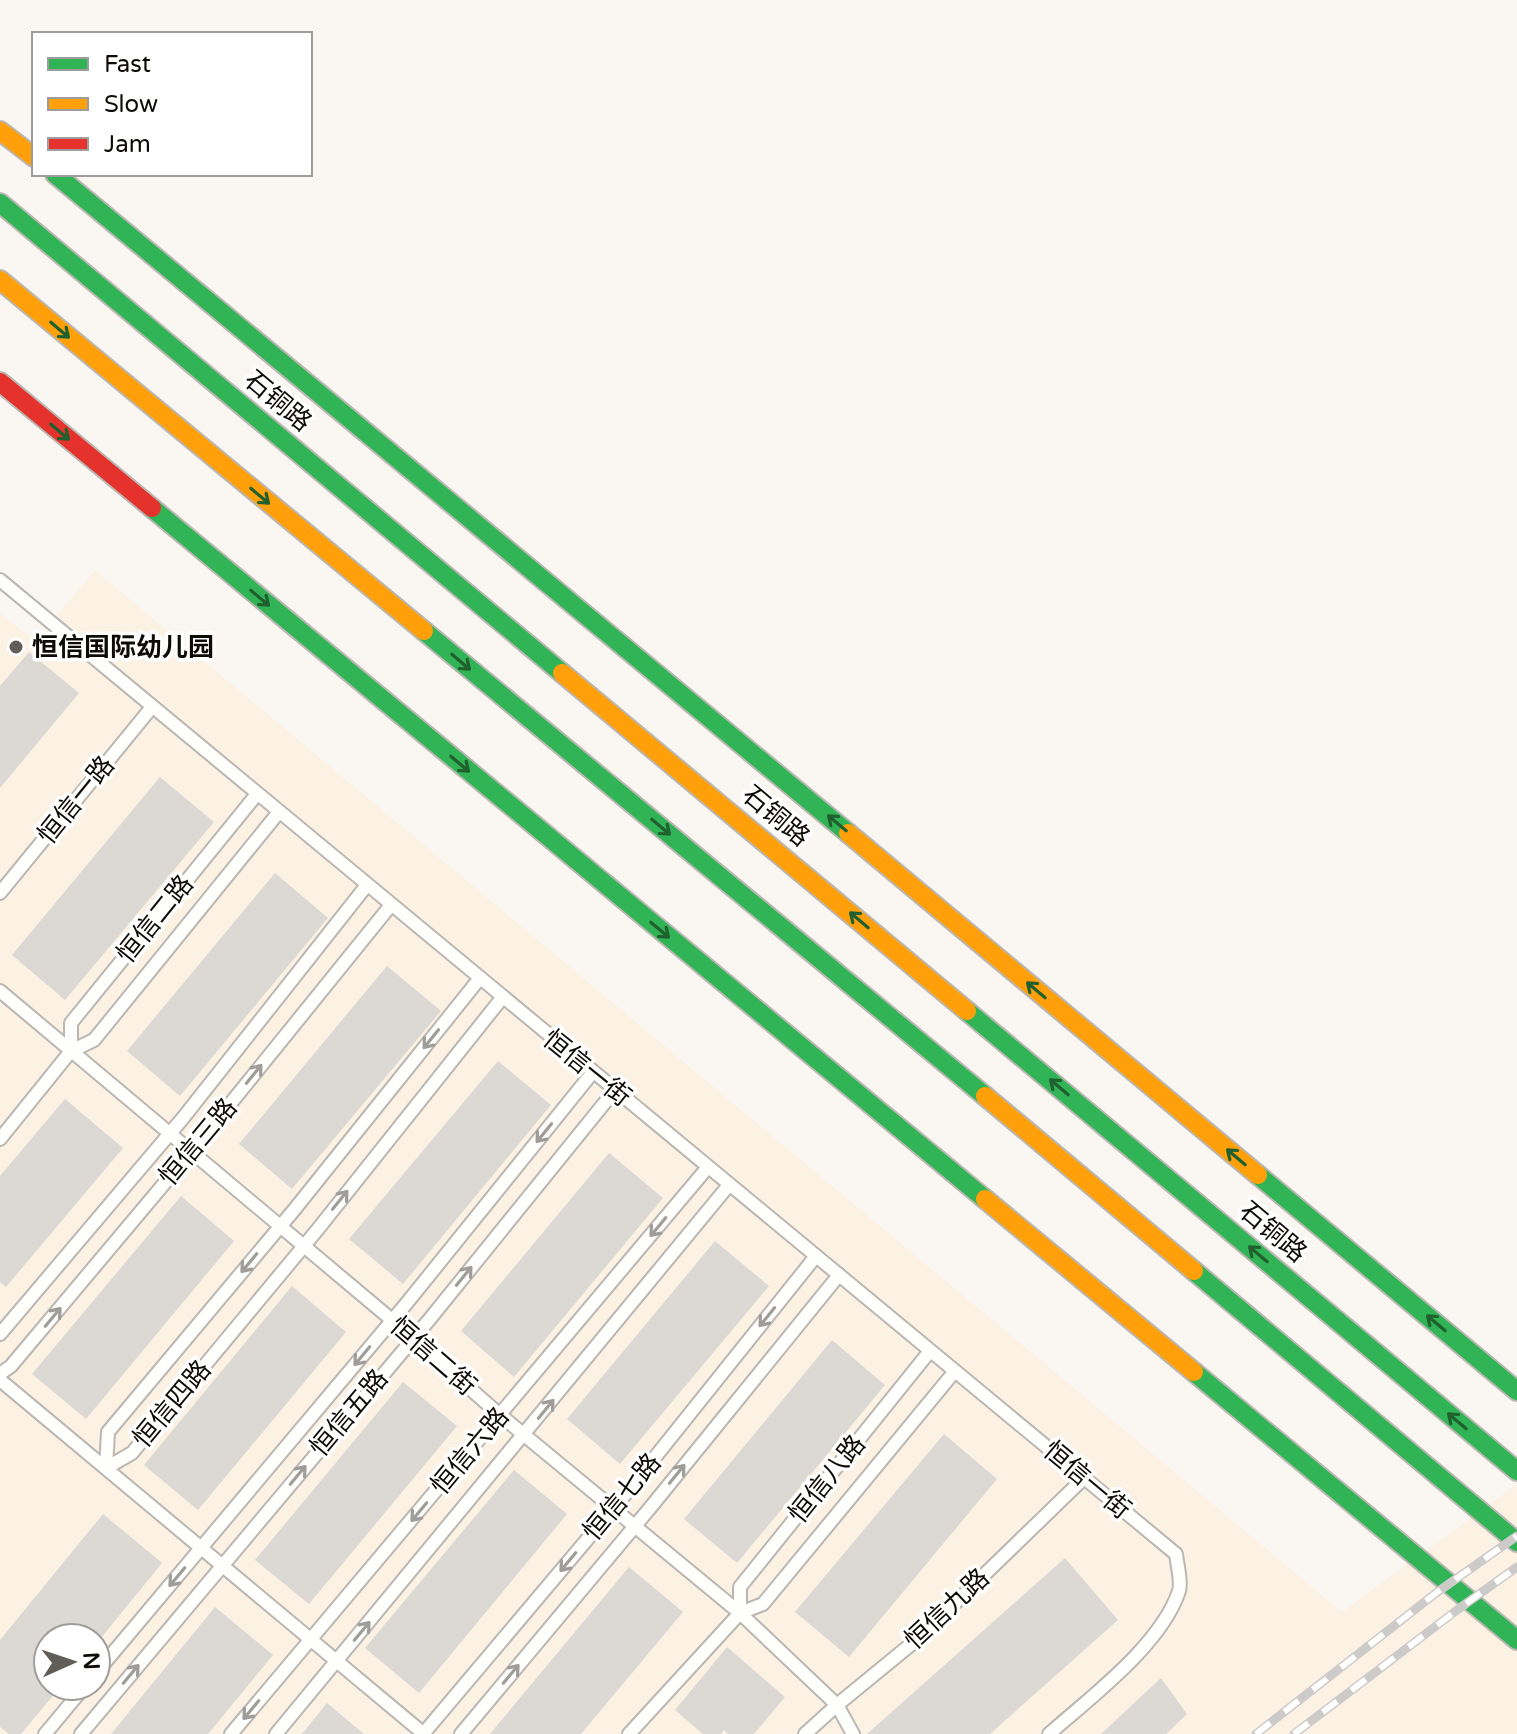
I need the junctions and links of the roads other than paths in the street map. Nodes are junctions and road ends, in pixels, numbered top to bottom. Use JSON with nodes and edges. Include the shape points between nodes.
{"nodes":[{"id":1,"x":0,"y":131,"type":"edge"},
{"id":2,"x":32,"y":155,"type":"edge"},
{"id":3,"x":58,"y":176,"type":"edge"},
{"id":4,"x":0,"y":203,"type":"edge"},
{"id":5,"x":0,"y":280,"type":"edge"},
{"id":6,"x":0,"y":382,"type":"edge"},
{"id":7,"x":0,"y":580,"type":"edge"},
{"id":8,"x":152,"y":707,"type":"junction"},
{"id":9,"x":257,"y":794,"type":"junction"},
{"id":10,"x":279,"y":812,"type":"junction"},
{"id":11,"x":367,"y":885,"type":"junction"},
{"id":12,"x":0,"y":893,"type":"edge"},
{"id":13,"x":391,"y":905,"type":"junction"},
{"id":14,"x":480,"y":978,"type":"junction"},
{"id":15,"x":0,"y":991,"type":"edge"},
{"id":16,"x":502,"y":998,"type":"junction"},
{"id":17,"x":71,"y":1051,"type":"junction"},
{"id":18,"x":593,"y":1072,"type":"junction"},
{"id":19,"x":615,"y":1090,"type":"junction"},
{"id":20,"x":170,"y":1134,"type":"junction"},
{"id":21,"x":0,"y":1139,"type":"edge"},
{"id":22,"x":191,"y":1151,"type":"junction"},
{"id":23,"x":708,"y":1167,"type":"junction"},
{"id":24,"x":729,"y":1185,"type":"junction"},
{"id":25,"x":280,"y":1226,"type":"junction"},
{"id":26,"x":303,"y":1246,"type":"junction"},
{"id":27,"x":816,"y":1256,"type":"junction"},
{"id":28,"x":839,"y":1275,"type":"junction"},
{"id":29,"x":392,"y":1320,"type":"junction"},
{"id":30,"x":0,"y":1334,"type":"edge"},
{"id":31,"x":413,"y":1338,"type":"junction"},
{"id":32,"x":930,"y":1351,"type":"junction"},
{"id":33,"x":955,"y":1371,"type":"junction"},
{"id":34,"x":0,"y":1377,"type":"edge"},
{"id":35,"x":1517,"y":1391,"type":"edge"},
{"id":36,"x":500,"y":1415,"type":"junction"},
{"id":37,"x":526,"y":1434,"type":"junction"},
{"id":38,"x":106,"y":1468,"type":"junction"},
{"id":39,"x":1517,"y":1471,"type":"edge"},
{"id":40,"x":1084,"y":1478,"type":"junction"},
{"id":41,"x":614,"y":1507,"type":"junction"},
{"id":42,"x":635,"y":1525,"type":"junction"},
{"id":43,"x":1517,"y":1542,"type":"edge"},
{"id":44,"x":201,"y":1548,"type":"junction"},
{"id":45,"x":222,"y":1565,"type":"junction"},
{"id":46,"x":740,"y":1613,"type":"junction"},
{"id":47,"x":311,"y":1640,"type":"junction"},
{"id":48,"x":1517,"y":1640,"type":"edge"},
{"id":49,"x":112,"y":1654,"type":"edge"},
{"id":50,"x":337,"y":1661,"type":"junction"},
{"id":51,"x":72,"y":1702,"type":"edge"},
{"id":52,"x":837,"y":1705,"type":"junction"},
{"id":53,"x":45,"y":1734,"type":"edge"},
{"id":54,"x":81,"y":1734,"type":"edge"},
{"id":55,"x":231,"y":1734,"type":"edge"},
{"id":56,"x":276,"y":1734,"type":"edge"},
{"id":57,"x":424,"y":1734,"type":"edge"},
{"id":58,"x":461,"y":1734,"type":"edge"},
{"id":59,"x":629,"y":1734,"type":"edge"},
{"id":60,"x":805,"y":1734,"type":"edge"},
{"id":61,"x":853,"y":1734,"type":"edge"},
{"id":62,"x":1049,"y":1734,"type":"edge"}],
"edges":[{"from":1,"to":2,"type":"main road"},
{"from":35,"to":3,"type":"main road","one_way":true},
{"from":39,"to":4,"type":"main road","name":"石铜路","one_way":true},
{"from":5,"to":43,"type":"main road","one_way":true},
{"from":6,"to":48,"type":"main road","one_way":true},
{"from":7,"to":8,"type":"lane","name":"恒信一街"},
{"from":8,"to":9,"type":"lane","name":"恒信一街"},
{"from":8,"to":12,"type":"lane","name":"恒信一路"},
{"from":9,"to":10,"type":"lane","name":"恒信一街"},
{"from":9,"to":17,"type":"lane","name":"恒信二路","via":[[71,1023]]},
{"from":10,"to":11,"type":"lane","name":"恒信一街"},
{"from":10,"to":17,"type":"lane","name":"恒信二路","via":[[94,1040]]},
{"from":11,"to":13,"type":"lane","name":"恒信一街"},
{"from":11,"to":20,"type":"lane","name":"恒信三路"},
{"from":13,"to":14,"type":"lane","name":"恒信一街"},
{"from":22,"to":13,"type":"lane","name":"恒信三路","one_way":true},
{"from":14,"to":16,"type":"lane","name":"恒信一街"},
{"from":14,"to":25,"type":"lane","name":"恒信四路","one_way":true},
{"from":15,"to":17,"type":"lane","name":"恒信二街"},
{"from":16,"to":18,"type":"lane","name":"恒信一街"},
{"from":26,"to":16,"type":"lane","name":"恒信四路","one_way":true},
{"from":17,"to":20,"type":"lane","name":"恒信二街"},
{"from":17,"to":21,"type":"lane","name":"恒信二路"},
{"from":18,"to":19,"type":"lane","name":"恒信一街"},
{"from":18,"to":29,"type":"lane","name":"恒信五路","one_way":true},
{"from":19,"to":23,"type":"lane","name":"恒信一街"},
{"from":31,"to":19,"type":"lane","name":"恒信五路","one_way":true},
{"from":20,"to":22,"type":"lane","name":"恒信二街"},
{"from":20,"to":30,"type":"lane","name":"恒信三路"},
{"from":22,"to":25,"type":"lane","name":"恒信二街"},
{"from":34,"to":22,"type":"lane","name":"恒信三路","one_way":true},
{"from":23,"to":24,"type":"lane","name":"恒信一街"},
{"from":23,"to":36,"type":"lane","name":"恒信六路","one_way":true},
{"from":24,"to":27,"type":"lane","name":"恒信一街"},
{"from":37,"to":24,"type":"lane","name":"恒信六路","one_way":true},
{"from":25,"to":26,"type":"lane","name":"恒信二街"},
{"from":25,"to":38,"type":"lane","name":"恒信四路","one_way":true,"via":[[108,1432]]},
{"from":26,"to":29,"type":"lane","name":"恒信二街"},
{"from":26,"to":38,"type":"lane","name":"恒信四路","via":[[132,1453]]},
{"from":27,"to":28,"type":"lane","name":"恒信一街"},
{"from":27,"to":41,"type":"lane","name":"恒信七路","one_way":true},
{"from":28,"to":32,"type":"lane","name":"恒信一街"},
{"from":42,"to":28,"type":"lane","name":"恒信七路","one_way":true},
{"from":29,"to":31,"type":"lane","name":"恒信二街"},
{"from":29,"to":44,"type":"lane","name":"恒信五路","one_way":true},
{"from":31,"to":36,"type":"lane","name":"恒信二街"},
{"from":45,"to":31,"type":"lane","name":"恒信五路","one_way":true},
{"from":32,"to":33,"type":"lane","name":"恒信一街"},
{"from":32,"to":46,"type":"lane","name":"恒信八路","via":[[740,1587]]},
{"from":33,"to":40,"type":"lane","name":"恒信一街"},
{"from":33,"to":46,"type":"lane","name":"恒信八路","via":[[763,1604]]},
{"from":34,"to":38,"type":"lane"},
{"from":36,"to":37,"type":"lane","name":"恒信二街"},
{"from":36,"to":47,"type":"lane","name":"恒信六路","one_way":true},
{"from":37,"to":41,"type":"lane","name":"恒信二街"},
{"from":50,"to":37,"type":"lane","name":"恒信六路","one_way":true},
{"from":38,"to":44,"type":"lane"},
{"from":40,"to":52,"type":"lane","name":"恒信九路","via":[[920,1637]]},
{"from":40,"to":62,"type":"lane","name":"恒信一街","via":[[1176,1554],[1180,1588],[1162,1626]]},
{"from":41,"to":42,"type":"lane","name":"恒信二街"},
{"from":41,"to":57,"type":"lane","name":"恒信七路","one_way":true},
{"from":42,"to":46,"type":"lane","name":"恒信二街"},
{"from":58,"to":42,"type":"lane","name":"恒信七路","one_way":true},
{"from":44,"to":45,"type":"lane"},
{"from":44,"to":49,"type":"lane","name":"恒信五路","one_way":true},
{"from":45,"to":47,"type":"lane"},
{"from":54,"to":45,"type":"lane","name":"恒信五路","one_way":true},
{"from":46,"to":52,"type":"lane","name":"恒信二街"},
{"from":46,"to":59,"type":"lane","name":"恒信八路"},
{"from":47,"to":50,"type":"lane"},
{"from":47,"to":55,"type":"lane","name":"恒信六路","one_way":true},
{"from":50,"to":56,"type":"lane","name":"恒信六路"},
{"from":50,"to":57,"type":"lane"},
{"from":51,"to":53,"type":"lane"},
{"from":52,"to":60,"type":"lane","name":"恒信九路"},
{"from":52,"to":61,"type":"lane","name":"恒信二街"}]}
